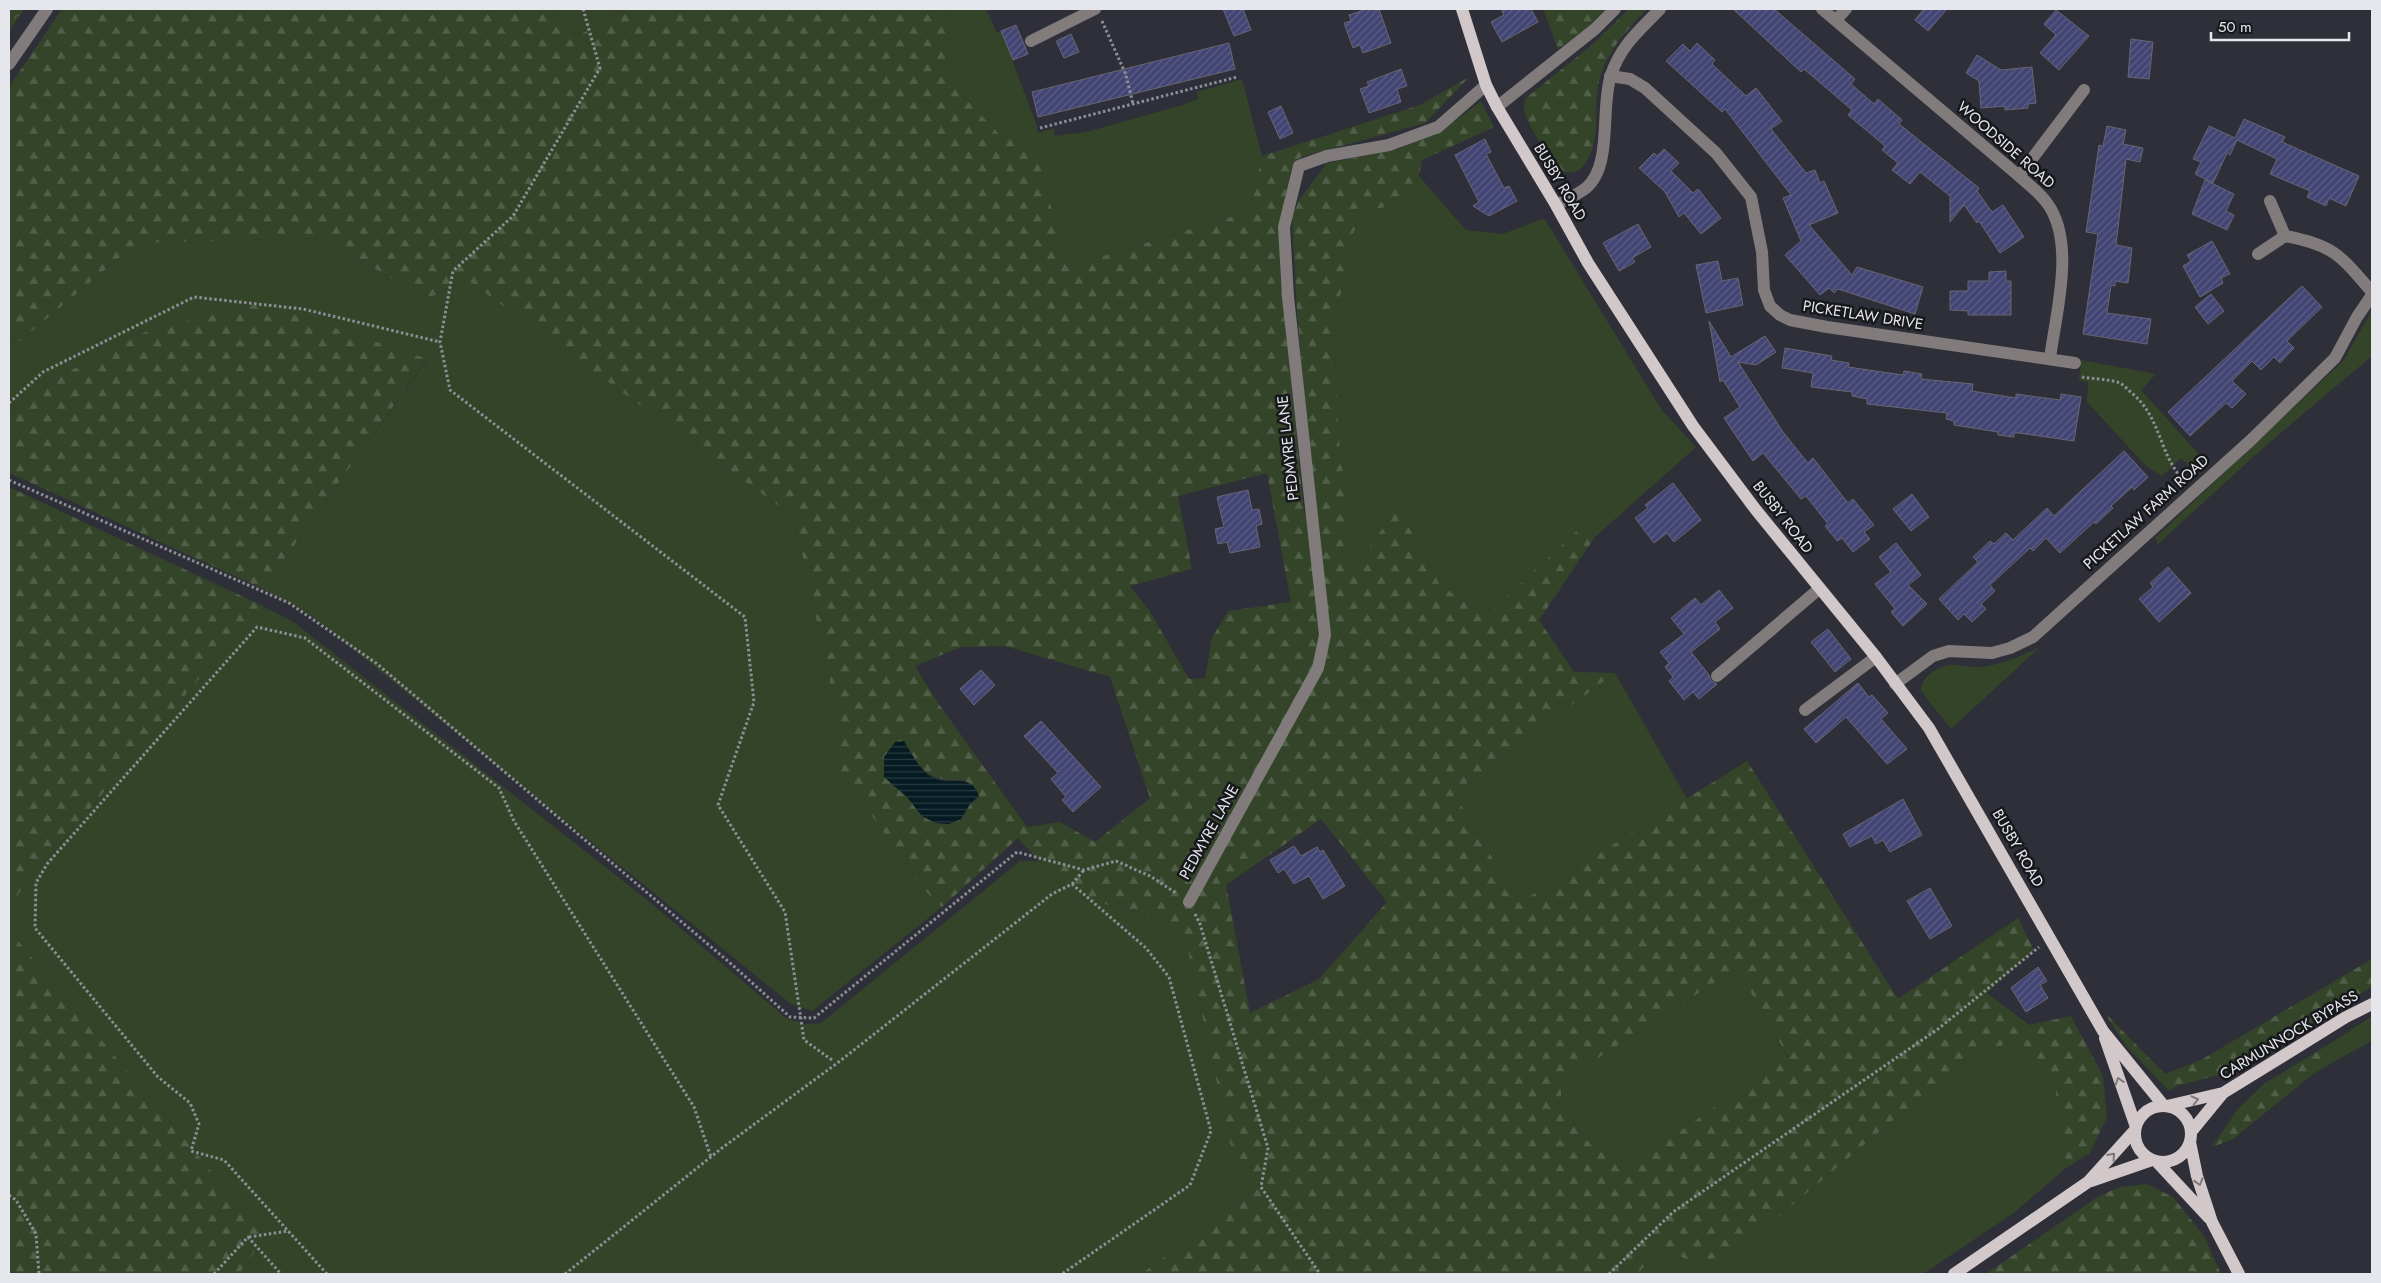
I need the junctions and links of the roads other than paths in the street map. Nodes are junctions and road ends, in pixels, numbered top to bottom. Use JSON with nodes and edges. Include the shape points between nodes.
{"nodes":[{"id":1,"x":47,"y":9,"type":"edge"},
{"id":2,"x":1462,"y":9,"type":"edge"},
{"id":3,"x":1615,"y":9,"type":"edge"},
{"id":4,"x":1660,"y":9,"type":"edge"},
{"id":5,"x":1822,"y":9,"type":"edge"},
{"id":6,"x":1846,"y":9,"type":"edge"},
{"id":7,"x":1097,"y":13,"type":"edge"},
{"id":8,"x":1836,"y":20,"type":"junction"},
{"id":9,"x":1030,"y":41,"type":"dead end"},
{"id":10,"x":9,"y":64,"type":"edge"},
{"id":11,"x":1610,"y":76,"type":"junction"},
{"id":12,"x":1486,"y":85,"type":"junction"},
{"id":13,"x":2084,"y":90,"type":"dead end"},
{"id":14,"x":1497,"y":107,"type":"junction"},
{"id":15,"x":2020,"y":176,"type":"junction"},
{"id":16,"x":2270,"y":201,"type":"dead end"},
{"id":17,"x":1556,"y":205,"type":"junction"},
{"id":18,"x":2285,"y":236,"type":"junction"},
{"id":19,"x":2258,"y":254,"type":"dead end"},
{"id":20,"x":2372,"y":294,"type":"edge"},
{"id":21,"x":2050,"y":358,"type":"junction"},
{"id":22,"x":2075,"y":363,"type":"road end"},
{"id":23,"x":1819,"y":588,"type":"junction"},
{"id":24,"x":1876,"y":657,"type":"junction"},
{"id":25,"x":1717,"y":676,"type":"dead end"},
{"id":26,"x":1895,"y":684,"type":"junction"},
{"id":27,"x":1805,"y":710,"type":"dead end"},
{"id":28,"x":1189,"y":902,"type":"road end"},
{"id":29,"x":2372,"y":1004,"type":"edge"},
{"id":30,"x":2103,"y":1031,"type":"junction"},
{"id":31,"x":2223,"y":1093,"type":"junction"},
{"id":32,"x":2165,"y":1106,"type":"junction"},
{"id":33,"x":2136,"y":1128,"type":"junction"},
{"id":34,"x":2190,"y":1137,"type":"junction"},
{"id":35,"x":2154,"y":1160,"type":"junction"},
{"id":36,"x":2088,"y":1182,"type":"junction"},
{"id":37,"x":2212,"y":1222,"type":"junction"},
{"id":38,"x":1954,"y":1274,"type":"edge"},
{"id":39,"x":2239,"y":1274,"type":"edge"}],
"edges":[{"from":1,"to":10,"type":"street"},
{"from":2,"to":12,"type":"main road","name":"BUSBY ROAD"},
{"from":3,"to":14,"type":"street","via":[[1588,35]]},
{"from":4,"to":11,"type":"street","via":[[1620,51]]},
{"from":5,"to":8,"type":"street","name":"WOODSIDE ROAD"},
{"from":6,"to":8,"type":"street"},
{"from":7,"to":9,"type":"street"},
{"from":8,"to":15,"type":"street","name":"WOODSIDE ROAD"},
{"from":11,"to":17,"type":"street","via":[[1602,154],[1595,178],[1585,188]]},
{"from":11,"to":21,"type":"street","name":"PICKETLAW DRIVE","via":[[1630,79],[1658,99],[1716,153],[1751,197],[1762,252],[1764,290],[1770,306],[1780,315],[1827,327]]},
{"from":12,"to":14,"type":"main road","name":"BUSBY ROAD"},
{"from":12,"to":28,"type":"street","name":"PEDMYRE LANE","via":[[1438,127],[1389,145],[1327,156],[1299,166],[1284,227],[1289,307],[1325,635],[1318,668]]},
{"from":13,"to":15,"type":"street"},
{"from":14,"to":17,"type":"main road","name":"BUSBY ROAD"},
{"from":15,"to":21,"type":"street","name":"WOODSIDE ROAD","via":[[2054,214],[2064,252]]},
{"from":16,"to":18,"type":"street"},
{"from":17,"to":23,"type":"main road","name":"BUSBY ROAD","via":[[1588,263],[1694,426]]},
{"from":18,"to":19,"type":"street"},
{"from":18,"to":20,"type":"street","name":"PICKETLAW FARM ROAD","via":[[2330,248]]},
{"from":20,"to":26,"type":"street","name":"PICKETLAW FARM ROAD","via":[[2334,358],[2251,440],[2033,637],[1992,653],[1949,651],[1933,656]]},
{"from":21,"to":22,"type":"street","name":"PICKETLAW DRIVE"},
{"from":23,"to":24,"type":"main road","name":"BUSBY ROAD"},
{"from":23,"to":25,"type":"street"},
{"from":24,"to":26,"type":"main road","name":"BUSBY ROAD"},
{"from":24,"to":27,"type":"street"},
{"from":26,"to":30,"type":"main road","name":"BUSBY ROAD","via":[[1929,728]]},
{"from":29,"to":31,"type":"main road","name":"CARMUNNOCK BYPASS"},
{"from":30,"to":32,"type":"main road","name":"BUSBY ROAD"},
{"from":33,"to":30,"type":"main road","name":"BUSBY ROAD","one_way":true},
{"from":32,"to":31,"type":"main road","name":"CARMUNNOCK BYPASS","one_way":true},
{"from":31,"to":34,"type":"main road","name":"CARMUNNOCK BYPASS"},
{"from":32,"to":33,"type":"main road","via":[[2143,1114]]},
{"from":32,"to":34,"type":"main road","via":[[2183,1115]]},
{"from":33,"to":35,"type":"main road","via":[[2138,1147]]},
{"from":36,"to":33,"type":"main road","one_way":true},
{"from":34,"to":35,"type":"main road","via":[[2179,1157],[2170,1161]]},
{"from":34,"to":37,"type":"main road","one_way":true,"via":[[2197,1176]]},
{"from":35,"to":36,"type":"main road"},
{"from":35,"to":37,"type":"main road"},
{"from":36,"to":38,"type":"main road"},
{"from":37,"to":39,"type":"main road"}]}
